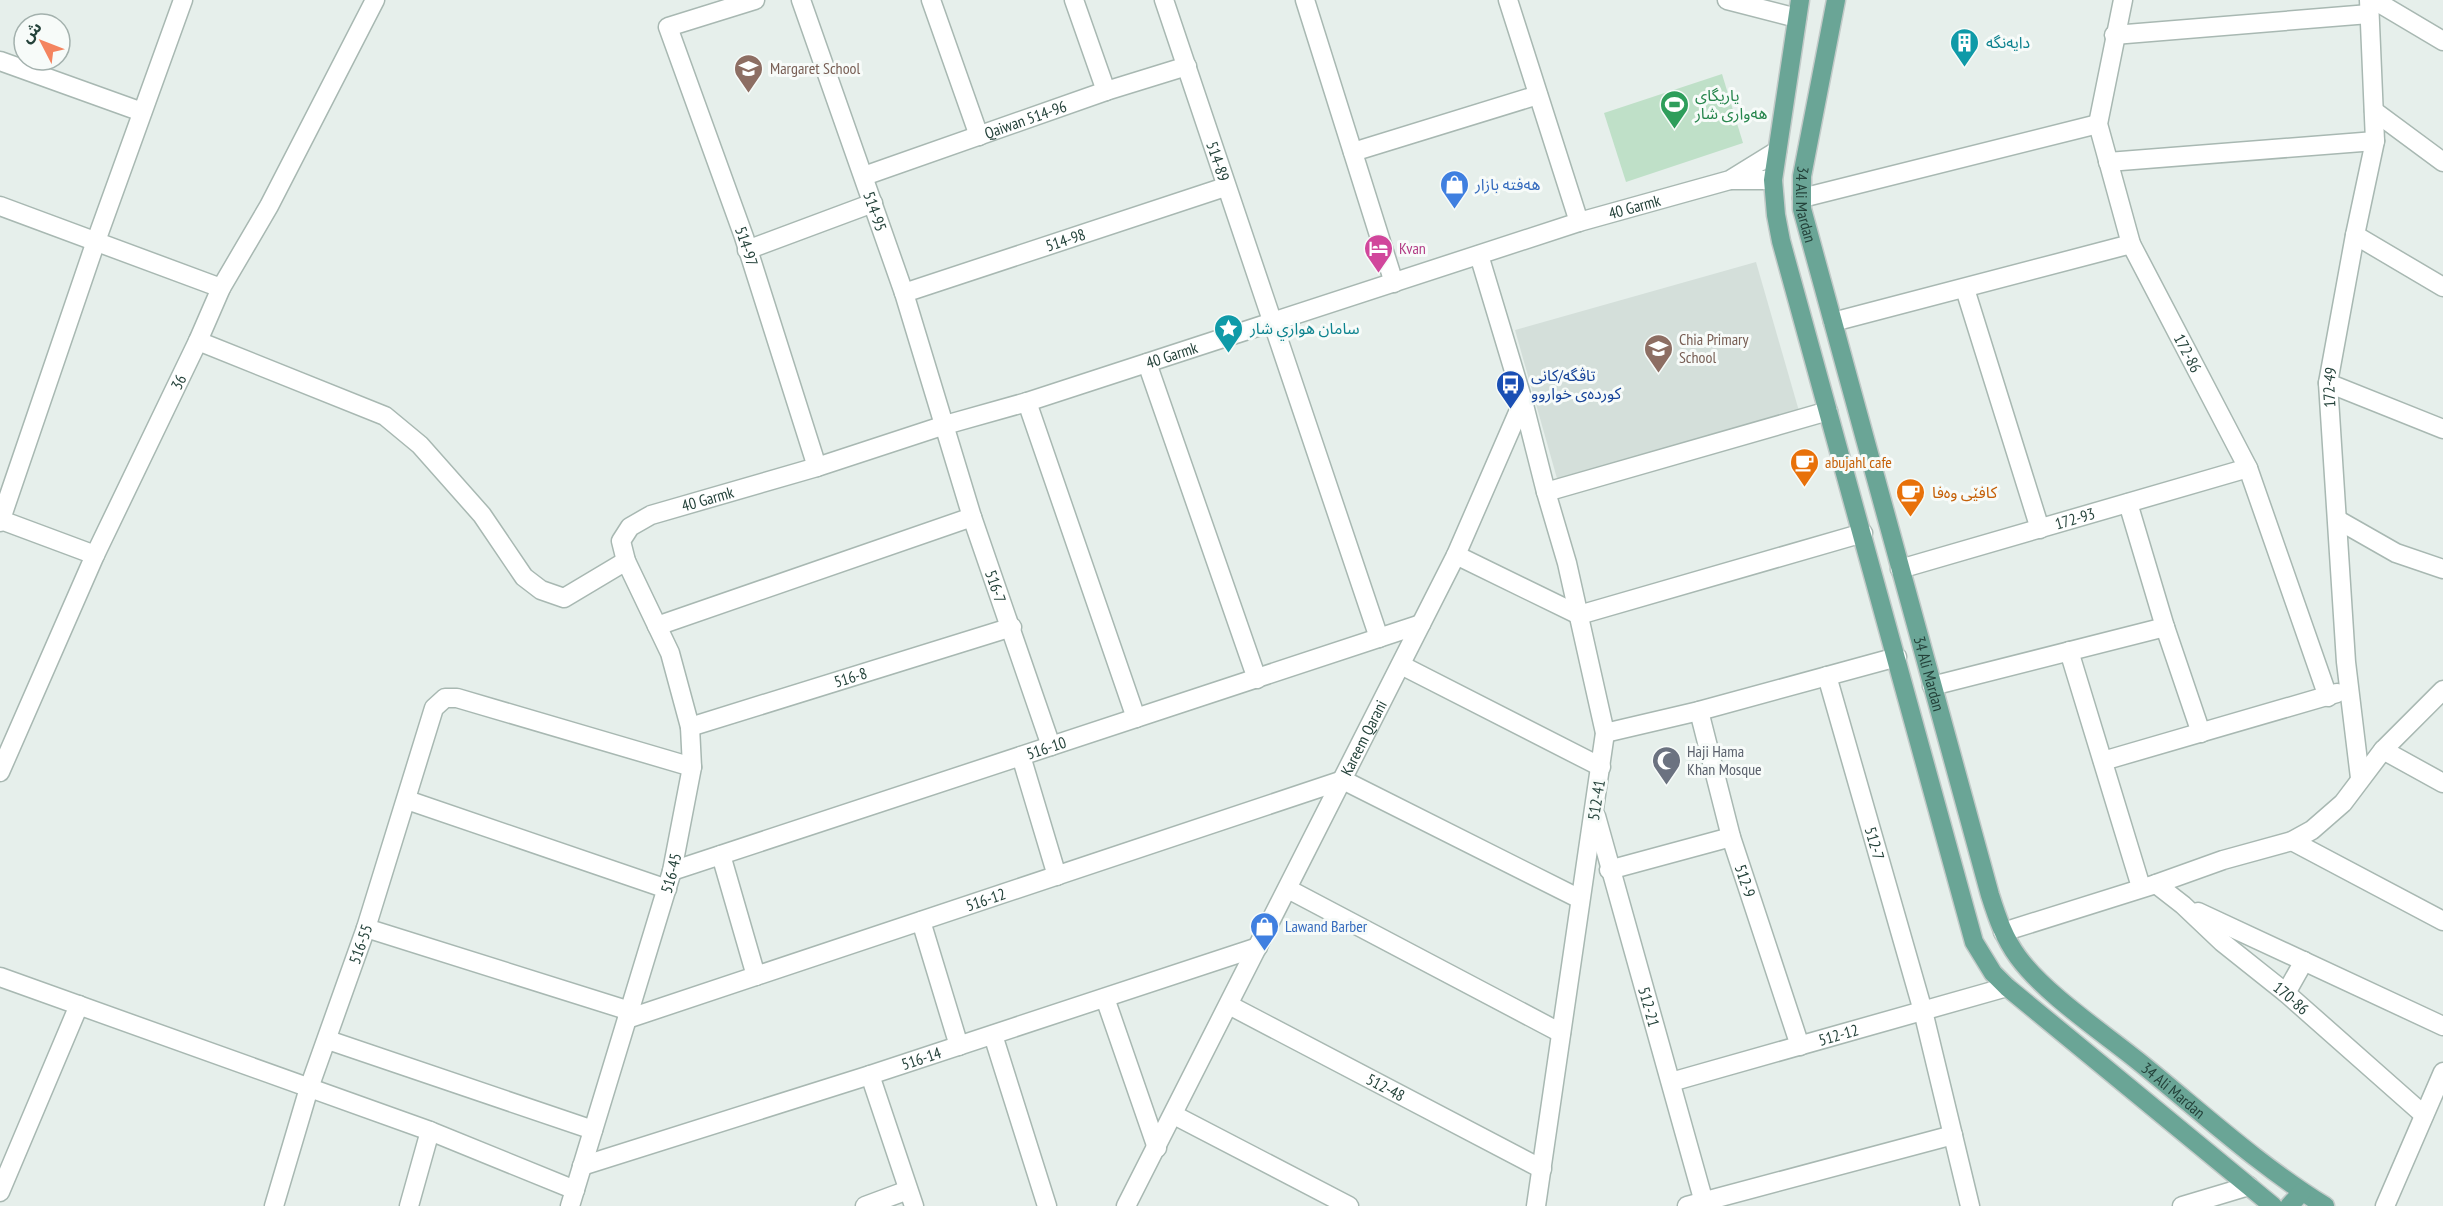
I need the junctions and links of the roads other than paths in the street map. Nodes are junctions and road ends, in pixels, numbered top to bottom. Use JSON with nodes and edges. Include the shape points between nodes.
{"nodes":[{"id":1,"x":183,"y":0,"type":"edge"},
{"id":2,"x":375,"y":0,"type":"edge"},
{"id":3,"x":754,"y":0,"type":"edge"},
{"id":4,"x":801,"y":0,"type":"edge"},
{"id":5,"x":931,"y":0,"type":"edge"},
{"id":6,"x":1074,"y":0,"type":"edge"},
{"id":7,"x":1164,"y":0,"type":"edge"},
{"id":8,"x":1305,"y":0,"type":"edge"},
{"id":9,"x":1508,"y":0,"type":"edge"},
{"id":10,"x":1727,"y":0,"type":"edge"},
{"id":11,"x":1836,"y":0,"type":"edge"},
{"id":12,"x":2123,"y":0,"type":"edge"},
{"id":13,"x":2371,"y":5,"type":"edge"},
{"id":14,"x":1798,"y":9,"type":"edge"},
{"id":15,"x":2114,"y":35,"type":"junction"},
{"id":16,"x":2443,"y":41,"type":"edge"},
{"id":17,"x":0,"y":61,"type":"edge"},
{"id":18,"x":1187,"y":66,"type":"junction"},
{"id":19,"x":1106,"y":91,"type":"junction"},
{"id":20,"x":1538,"y":95,"type":"junction"},
{"id":21,"x":2374,"y":111,"type":"junction"},
{"id":22,"x":142,"y":112,"type":"junction"},
{"id":23,"x":2098,"y":124,"type":"junction"},
{"id":24,"x":979,"y":136,"type":"junction"},
{"id":25,"x":2375,"y":141,"type":"junction"},
{"id":26,"x":1777,"y":151,"type":"junction"},
{"id":27,"x":1353,"y":153,"type":"junction"},
{"id":28,"x":2108,"y":162,"type":"junction"},
{"id":29,"x":2443,"y":162,"type":"edge"},
{"id":30,"x":864,"y":177,"type":"junction"},
{"id":31,"x":1730,"y":180,"type":"junction"},
{"id":32,"x":1773,"y":180,"type":"junction"},
{"id":33,"x":1225,"y":187,"type":"junction"},
{"id":34,"x":1802,"y":198,"type":"junction"},
{"id":35,"x":873,"y":203,"type":"junction"},
{"id":36,"x":0,"y":206,"type":"edge"},
{"id":37,"x":1578,"y":222,"type":"junction"},
{"id":38,"x":2355,"y":236,"type":"junction"},
{"id":39,"x":96,"y":241,"type":"junction"},
{"id":40,"x":2131,"y":244,"type":"junction"},
{"id":41,"x":747,"y":250,"type":"junction"},
{"id":42,"x":1479,"y":255,"type":"junction"},
{"id":43,"x":1394,"y":283,"type":"junction"},
{"id":44,"x":2443,"y":287,"type":"edge"},
{"id":45,"x":221,"y":288,"type":"junction"},
{"id":46,"x":1965,"y":289,"type":"junction"},
{"id":47,"x":904,"y":292,"type":"junction"},
{"id":48,"x":1274,"y":322,"type":"junction"},
{"id":49,"x":1833,"y":322,"type":"junction"},
{"id":50,"x":198,"y":341,"type":"junction"},
{"id":51,"x":1148,"y":363,"type":"junction"},
{"id":52,"x":2328,"y":383,"type":"junction"},
{"id":53,"x":1524,"y":401,"type":"junction"},
{"id":54,"x":1027,"y":402,"type":"junction"},
{"id":55,"x":1828,"y":411,"type":"junction"},
{"id":56,"x":945,"y":425,"type":"junction"},
{"id":57,"x":2443,"y":429,"type":"edge"},
{"id":58,"x":817,"y":467,"type":"junction"},
{"id":59,"x":2248,"y":468,"type":"junction"},
{"id":60,"x":5,"y":490,"type":"edge"},
{"id":61,"x":1546,"y":492,"type":"junction"},
{"id":62,"x":2127,"y":503,"type":"junction"},
{"id":63,"x":972,"y":517,"type":"junction"},
{"id":64,"x":2338,"y":520,"type":"junction"},
{"id":65,"x":0,"y":521,"type":"edge"},
{"id":66,"x":2040,"y":529,"type":"junction"},
{"id":67,"x":1863,"y":533,"type":"junction"},
{"id":68,"x":621,"y":541,"type":"joint"},
{"id":69,"x":95,"y":555,"type":"junction"},
{"id":70,"x":1456,"y":555,"type":"junction"},
{"id":71,"x":626,"y":561,"type":"junction"},
{"id":72,"x":1900,"y":569,"type":"junction"},
{"id":73,"x":2443,"y":569,"type":"edge"},
{"id":74,"x":1579,"y":615,"type":"junction"},
{"id":75,"x":1421,"y":624,"type":"junction"},
{"id":76,"x":657,"y":627,"type":"junction"},
{"id":77,"x":1012,"y":627,"type":"junction"},
{"id":78,"x":2165,"y":627,"type":"junction"},
{"id":79,"x":1379,"y":638,"type":"junction"},
{"id":80,"x":2069,"y":651,"type":"junction"},
{"id":81,"x":1897,"y":657,"type":"junction"},
{"id":82,"x":1401,"y":665,"type":"junction"},
{"id":83,"x":1827,"y":675,"type":"junction"},
{"id":84,"x":1257,"y":679,"type":"junction"},
{"id":85,"x":1932,"y":686,"type":"junction"},
{"id":86,"x":2349,"y":689,"type":"junction"},
{"id":87,"x":2443,"y":690,"type":"edge"},
{"id":88,"x":2328,"y":697,"type":"junction"},
{"id":89,"x":1699,"y":711,"type":"junction"},
{"id":90,"x":1136,"y":718,"type":"junction"},
{"id":91,"x":690,"y":727,"type":"junction"},
{"id":92,"x":1605,"y":733,"type":"junction"},
{"id":93,"x":2201,"y":733,"type":"junction"},
{"id":94,"x":1051,"y":746,"type":"junction"},
{"id":95,"x":2384,"y":750,"type":"junction"},
{"id":96,"x":1021,"y":756,"type":"junction"},
{"id":97,"x":2103,"y":761,"type":"junction"},
{"id":98,"x":693,"y":767,"type":"junction"},
{"id":99,"x":1601,"y":767,"type":"junction"},
{"id":100,"x":0,"y":772,"type":"edge"},
{"id":101,"x":2360,"y":778,"type":"junction"},
{"id":102,"x":1343,"y":780,"type":"junction"},
{"id":103,"x":2443,"y":783,"type":"edge"},
{"id":104,"x":407,"y":800,"type":"junction"},
{"id":105,"x":1594,"y":808,"type":"junction"},
{"id":106,"x":1731,"y":837,"type":"junction"},
{"id":107,"x":2292,"y":841,"type":"junction"},
{"id":108,"x":721,"y":855,"type":"junction"},
{"id":109,"x":1609,"y":870,"type":"junction"},
{"id":110,"x":672,"y":871,"type":"junction"},
{"id":111,"x":1057,"y":876,"type":"junction"},
{"id":112,"x":2148,"y":886,"type":"junction"},
{"id":113,"x":667,"y":889,"type":"junction"},
{"id":114,"x":1288,"y":889,"type":"junction"},
{"id":115,"x":1580,"y":899,"type":"junction"},
{"id":116,"x":2183,"y":905,"type":"junction"},
{"id":117,"x":921,"y":921,"type":"junction"},
{"id":118,"x":2443,"y":921,"type":"edge"},
{"id":119,"x":366,"y":928,"type":"junction"},
{"id":120,"x":2003,"y":932,"type":"junction"},
{"id":121,"x":1258,"y":948,"type":"junction"},
{"id":122,"x":2304,"y":962,"type":"junction"},
{"id":123,"x":756,"y":976,"type":"junction"},
{"id":124,"x":0,"y":977,"type":"edge"},
{"id":125,"x":2007,"y":987,"type":"junction"},
{"id":126,"x":2286,"y":993,"type":"junction"},
{"id":127,"x":1105,"y":998,"type":"junction"},
{"id":128,"x":78,"y":1005,"type":"junction"},
{"id":129,"x":1229,"y":1005,"type":"junction"},
{"id":130,"x":1923,"y":1011,"type":"junction"},
{"id":131,"x":629,"y":1015,"type":"junction"},
{"id":132,"x":2443,"y":1026,"type":"edge"},
{"id":133,"x":1561,"y":1033,"type":"junction"},
{"id":134,"x":993,"y":1035,"type":"junction"},
{"id":135,"x":327,"y":1040,"type":"junction"},
{"id":136,"x":959,"y":1046,"type":"junction"},
{"id":137,"x":1800,"y":1046,"type":"junction"},
{"id":138,"x":2443,"y":1072,"type":"edge"},
{"id":139,"x":870,"y":1075,"type":"junction"},
{"id":140,"x":1671,"y":1082,"type":"junction"},
{"id":141,"x":309,"y":1089,"type":"junction"},
{"id":142,"x":1174,"y":1115,"type":"junction"},
{"id":143,"x":2424,"y":1115,"type":"junction"},
{"id":144,"x":593,"y":1130,"type":"junction"},
{"id":145,"x":430,"y":1131,"type":"junction"},
{"id":146,"x":1953,"y":1135,"type":"junction"},
{"id":147,"x":1157,"y":1148,"type":"junction"},
{"id":148,"x":582,"y":1166,"type":"junction"},
{"id":149,"x":1542,"y":1169,"type":"junction"},
{"id":150,"x":2249,"y":1186,"type":"junction"},
{"id":151,"x":0,"y":1192,"type":"edge"},
{"id":152,"x":2302,"y":1192,"type":"junction"},
{"id":153,"x":572,"y":1198,"type":"edge"},
{"id":154,"x":911,"y":1198,"type":"edge"},
{"id":155,"x":1701,"y":1203,"type":"edge"},
{"id":156,"x":2194,"y":1205,"type":"edge"},
{"id":157,"x":274,"y":1206,"type":"edge"},
{"id":158,"x":410,"y":1206,"type":"edge"},
{"id":159,"x":865,"y":1206,"type":"edge"},
{"id":160,"x":1047,"y":1206,"type":"edge"},
{"id":161,"x":1126,"y":1206,"type":"edge"},
{"id":162,"x":1349,"y":1206,"type":"edge"},
{"id":163,"x":1536,"y":1206,"type":"edge"},
{"id":164,"x":1970,"y":1206,"type":"edge"},
{"id":165,"x":2273,"y":1206,"type":"edge"},
{"id":166,"x":2289,"y":1206,"type":"edge"},
{"id":167,"x":2325,"y":1206,"type":"edge"},
{"id":168,"x":2385,"y":1206,"type":"edge"}],
"edges":[{"from":1,"to":22,"type":"street"},
{"from":2,"to":45,"type":"street","name":"36","via":[[269,206]]},
{"from":3,"to":41,"type":"street","name":"514-97","via":[[668,27]]},
{"from":4,"to":30,"type":"street","name":"514-95"},
{"from":5,"to":24,"type":"street"},
{"from":6,"to":19,"type":"street"},
{"from":7,"to":18,"type":"street","name":"514-89"},
{"from":8,"to":27,"type":"street"},
{"from":9,"to":20,"type":"street"},
{"from":10,"to":14,"type":"street"},
{"from":11,"to":34,"type":"main road","name":"34 Ali Mardan","via":[[1802,176]]},
{"from":12,"to":15,"type":"street","name":"172-86"},
{"from":13,"to":15,"type":"street"},
{"from":13,"to":16,"type":"street"},
{"from":13,"to":21,"type":"street","name":"172-49"},
{"from":14,"to":26,"type":"main road","name":"34 Ali Mardan"},
{"from":15,"to":23,"type":"street","name":"172-86"},
{"from":17,"to":22,"type":"street"},
{"from":18,"to":19,"type":"street","name":"Qaiwan 514-96"},
{"from":18,"to":33,"type":"street","name":"514-89"},
{"from":19,"to":24,"type":"street","name":"Qaiwan 514-96"},
{"from":20,"to":27,"type":"street"},
{"from":20,"to":37,"type":"street"},
{"from":21,"to":25,"type":"street","name":"172-49"},
{"from":21,"to":29,"type":"street"},
{"from":22,"to":39,"type":"street"},
{"from":23,"to":28,"type":"street","name":"172-86"},
{"from":23,"to":34,"type":"street"},
{"from":24,"to":30,"type":"street","name":"Qaiwan 514-96"},
{"from":25,"to":28,"type":"street"},
{"from":25,"to":38,"type":"street","name":"172-49"},
{"from":26,"to":31,"type":"street","name":"40 Garmk"},
{"from":26,"to":32,"type":"main road","name":"34 Ali Mardan"},
{"from":27,"to":43,"type":"street"},
{"from":28,"to":40,"type":"street","name":"172-86"},
{"from":30,"to":35,"type":"street","name":"514-95"},
{"from":31,"to":32,"type":"street","name":"40 Garmk"},
{"from":31,"to":37,"type":"street","name":"40 Garmk"},
{"from":32,"to":55,"type":"main road","name":"34 Ali Mardan","via":[[1781,241]]},
{"from":33,"to":47,"type":"street","name":"514-98"},
{"from":33,"to":48,"type":"street","name":"514-89"},
{"from":34,"to":49,"type":"main road","name":"34 Ali Mardan"},
{"from":35,"to":41,"type":"street"},
{"from":35,"to":47,"type":"street","name":"514-95"},
{"from":36,"to":39,"type":"street"},
{"from":37,"to":42,"type":"street","name":"40 Garmk"},
{"from":38,"to":44,"type":"street"},
{"from":38,"to":52,"type":"street","name":"172-49"},
{"from":39,"to":45,"type":"street"},
{"from":39,"to":60,"type":"street"},
{"from":40,"to":46,"type":"street"},
{"from":40,"to":59,"type":"street","name":"172-86"},
{"from":41,"to":58,"type":"street","name":"514-97"},
{"from":42,"to":43,"type":"street","name":"40 Garmk"},
{"from":42,"to":53,"type":"street"},
{"from":43,"to":48,"type":"street","name":"40 Garmk"},
{"from":45,"to":50,"type":"street","name":"36"},
{"from":46,"to":49,"type":"street"},
{"from":46,"to":66,"type":"street"},
{"from":47,"to":56,"type":"street","name":"514-95"},
{"from":48,"to":51,"type":"street","name":"40 Garmk"},
{"from":48,"to":79,"type":"street","name":"514-89"},
{"from":49,"to":72,"type":"main road","name":"34 Ali Mardan"},
{"from":50,"to":69,"type":"street","name":"36"},
{"from":50,"to":71,"type":"street","via":[[385,416],[420,445],[482,515],[524,577],[541,591],[564,598]]},
{"from":51,"to":54,"type":"street","name":"40 Garmk"},
{"from":51,"to":84,"type":"street"},
{"from":52,"to":57,"type":"street"},
{"from":52,"to":64,"type":"street","name":"172-49"},
{"from":53,"to":61,"type":"street","name":"512-41"},
{"from":53,"to":70,"type":"street","name":"Kareem Qarani"},
{"from":54,"to":56,"type":"street","name":"40 Garmk"},
{"from":54,"to":90,"type":"street"},
{"from":55,"to":61,"type":"street"},
{"from":55,"to":67,"type":"main road","name":"34 Ali Mardan"},
{"from":56,"to":58,"type":"street","name":"40 Garmk"},
{"from":56,"to":63,"type":"street","name":"516-7"},
{"from":58,"to":68,"type":"street","name":"40 Garmk","via":[[651,515],[630,526]]},
{"from":59,"to":62,"type":"street","name":"172-93"},
{"from":59,"to":88,"type":"street","name":"172-86"},
{"from":60,"to":65,"type":"street"},
{"from":61,"to":74,"type":"street","name":"512-41"},
{"from":62,"to":66,"type":"street","name":"172-93"},
{"from":62,"to":78,"type":"street"},
{"from":63,"to":76,"type":"street"},
{"from":63,"to":77,"type":"street","name":"516-7"},
{"from":64,"to":73,"type":"street","via":[[2396,553]]},
{"from":64,"to":86,"type":"street","name":"172-49"},
{"from":65,"to":69,"type":"street"},
{"from":66,"to":72,"type":"street","name":"172-93"},
{"from":67,"to":74,"type":"street"},
{"from":67,"to":81,"type":"main road","name":"34 Ali Mardan"},
{"from":68,"to":71,"type":"street","name":"516-45"},
{"from":69,"to":100,"type":"street","name":"36"},
{"from":70,"to":74,"type":"street"},
{"from":70,"to":75,"type":"street","name":"Kareem Qarani"},
{"from":71,"to":76,"type":"street","name":"516-45"},
{"from":72,"to":85,"type":"main road","name":"34 Ali Mardan"},
{"from":74,"to":92,"type":"street","name":"512-41"},
{"from":75,"to":79,"type":"street","name":"516-10"},
{"from":75,"to":82,"type":"street","name":"Kareem Qarani"},
{"from":76,"to":91,"type":"street","name":"516-45","via":[[670,653]]},
{"from":77,"to":91,"type":"street","name":"516-8"},
{"from":77,"to":94,"type":"street","name":"516-7"},
{"from":78,"to":80,"type":"street"},
{"from":78,"to":93,"type":"street"},
{"from":79,"to":84,"type":"street","name":"516-10"},
{"from":80,"to":85,"type":"street"},
{"from":80,"to":97,"type":"street"},
{"from":81,"to":83,"type":"street"},
{"from":81,"to":125,"type":"main road","name":"34 Ali Mardan","via":[[1971,936],[1981,956]]},
{"from":82,"to":99,"type":"street"},
{"from":82,"to":102,"type":"street","name":"Kareem Qarani"},
{"from":83,"to":89,"type":"street"},
{"from":83,"to":130,"type":"street","name":"512-7"},
{"from":84,"to":90,"type":"street","name":"516-10"},
{"from":85,"to":120,"type":"main road","name":"34 Ali Mardan"},
{"from":86,"to":88,"type":"street"},
{"from":86,"to":101,"type":"street","name":"172-49"},
{"from":87,"to":95,"type":"street"},
{"from":88,"to":93,"type":"street"},
{"from":89,"to":92,"type":"street"},
{"from":89,"to":106,"type":"street","name":"512-9"},
{"from":90,"to":94,"type":"street","name":"516-10"},
{"from":91,"to":98,"type":"street","name":"516-45"},
{"from":92,"to":99,"type":"street","name":"512-41"},
{"from":93,"to":97,"type":"street"},
{"from":94,"to":96,"type":"street","name":"516-10"},
{"from":95,"to":101,"type":"street"},
{"from":95,"to":103,"type":"street"},
{"from":96,"to":108,"type":"street","name":"516-10"},
{"from":96,"to":111,"type":"street"},
{"from":97,"to":112,"type":"street"},
{"from":98,"to":104,"type":"street","name":"516-55","via":[[457,698],[445,698],[434,708]]},
{"from":98,"to":110,"type":"street","name":"516-45"},
{"from":99,"to":105,"type":"street","name":"512-41"},
{"from":101,"to":107,"type":"street","via":[[2326,820]]},
{"from":102,"to":111,"type":"street","name":"516-12"},
{"from":102,"to":114,"type":"street","name":"Kareem Qarani"},
{"from":102,"to":115,"type":"street"},
{"from":104,"to":113,"type":"street"},
{"from":104,"to":119,"type":"street","name":"516-55"},
{"from":105,"to":109,"type":"street","name":"512-21"},
{"from":105,"to":115,"type":"street","name":"512-41"},
{"from":106,"to":109,"type":"street"},
{"from":106,"to":137,"type":"street","name":"512-9"},
{"from":107,"to":112,"type":"street"},
{"from":107,"to":118,"type":"street"},
{"from":108,"to":110,"type":"street","name":"516-10"},
{"from":108,"to":123,"type":"street"},
{"from":109,"to":140,"type":"street","name":"512-21"},
{"from":110,"to":113,"type":"street","name":"516-45"},
{"from":111,"to":117,"type":"street","name":"516-12"},
{"from":112,"to":116,"type":"street","name":"170-86"},
{"from":112,"to":120,"type":"street"},
{"from":113,"to":131,"type":"street","name":"516-45"},
{"from":114,"to":121,"type":"street","name":"Kareem Qarani"},
{"from":114,"to":133,"type":"street"},
{"from":115,"to":133,"type":"street","name":"512-41"},
{"from":116,"to":122,"type":"street"},
{"from":116,"to":126,"type":"street","name":"170-86"},
{"from":117,"to":123,"type":"street","name":"516-12"},
{"from":117,"to":136,"type":"street"},
{"from":119,"to":131,"type":"street"},
{"from":119,"to":135,"type":"street","name":"516-55"},
{"from":120,"to":152,"type":"main road","name":"34 Ali Mardan","via":[[2019,958],[2048,988]]},
{"from":121,"to":127,"type":"street","name":"516-14"},
{"from":121,"to":129,"type":"street","name":"Kareem Qarani"},
{"from":122,"to":126,"type":"street"},
{"from":122,"to":132,"type":"street"},
{"from":123,"to":131,"type":"street","name":"516-12"},
{"from":124,"to":128,"type":"street"},
{"from":125,"to":130,"type":"street","name":"512-12"},
{"from":125,"to":150,"type":"main road","name":"34 Ali Mardan"},
{"from":126,"to":143,"type":"street","name":"170-86"},
{"from":127,"to":134,"type":"street","name":"516-14"},
{"from":127,"to":147,"type":"street"},
{"from":128,"to":141,"type":"street"},
{"from":128,"to":151,"type":"street"},
{"from":129,"to":142,"type":"street","name":"Kareem Qarani"},
{"from":129,"to":149,"type":"street","name":"512-48"},
{"from":130,"to":137,"type":"street","name":"512-12"},
{"from":130,"to":146,"type":"street","name":"512-7"},
{"from":131,"to":144,"type":"street","name":"516-45"},
{"from":133,"to":149,"type":"street","name":"512-41"},
{"from":134,"to":136,"type":"street","name":"516-14"},
{"from":134,"to":160,"type":"street"},
{"from":135,"to":141,"type":"street","name":"516-55"},
{"from":135,"to":144,"type":"street"},
{"from":136,"to":139,"type":"street","name":"516-14"},
{"from":137,"to":140,"type":"street","name":"512-12"},
{"from":138,"to":143,"type":"street"},
{"from":139,"to":148,"type":"street","name":"516-14"},
{"from":139,"to":154,"type":"street"},
{"from":140,"to":155,"type":"street","name":"512-21"},
{"from":141,"to":145,"type":"street"},
{"from":141,"to":157,"type":"street","name":"516-55"},
{"from":142,"to":147,"type":"street","name":"Kareem Qarani"},
{"from":142,"to":162,"type":"street"},
{"from":143,"to":168,"type":"street"},
{"from":144,"to":148,"type":"street","name":"516-45"},
{"from":145,"to":153,"type":"street"},
{"from":145,"to":158,"type":"street"},
{"from":146,"to":155,"type":"street"},
{"from":146,"to":164,"type":"street","name":"512-7"},
{"from":147,"to":161,"type":"street","name":"Kareem Qarani"},
{"from":148,"to":153,"type":"street","name":"516-45"},
{"from":149,"to":163,"type":"street","name":"512-41"},
{"from":150,"to":156,"type":"street"},
{"from":150,"to":165,"type":"main road","name":"34 Ali Mardan"},
{"from":152,"to":166,"type":"main road"},
{"from":152,"to":167,"type":"main road","name":"34 Ali Mardan"},
{"from":154,"to":159,"type":"street"}]}
